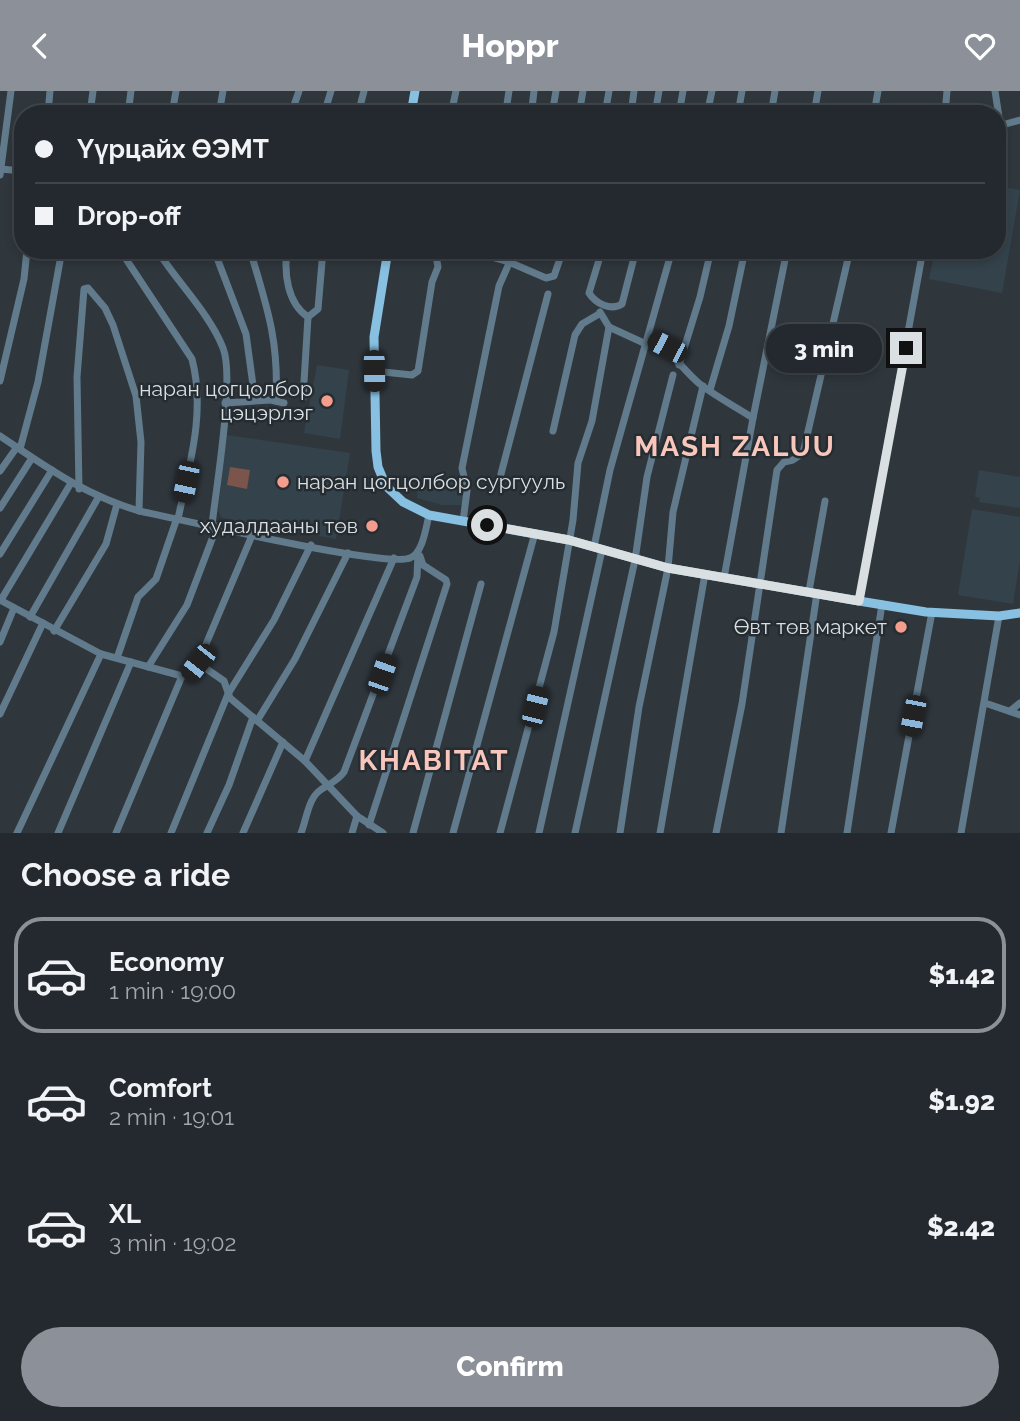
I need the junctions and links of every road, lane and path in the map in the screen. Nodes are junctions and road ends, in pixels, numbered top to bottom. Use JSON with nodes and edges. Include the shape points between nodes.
{"nodes":[{"id":1,"x":11,"y":91,"type":"edge"},
{"id":2,"x":509,"y":91,"type":"edge"},
{"id":3,"x":507,"y":104,"type":"dead end"},
{"id":4,"x":0,"y":171,"type":"edge"},
{"id":5,"x":26,"y":259,"type":"edge"},
{"id":6,"x":60,"y":259,"type":"edge"},
{"id":7,"x":126,"y":259,"type":"edge"},
{"id":8,"x":163,"y":259,"type":"edge"},
{"id":9,"x":217,"y":259,"type":"edge"},
{"id":10,"x":253,"y":259,"type":"edge"},
{"id":11,"x":286,"y":259,"type":"edge"},
{"id":12,"x":322,"y":259,"type":"edge"},
{"id":13,"x":387,"y":259,"type":"edge"},
{"id":14,"x":437,"y":259,"type":"edge"},
{"id":15,"x":499,"y":259,"type":"edge"},
{"id":16,"x":510,"y":259,"type":"edge"},
{"id":17,"x":560,"y":259,"type":"edge"},
{"id":18,"x":598,"y":259,"type":"edge"},
{"id":19,"x":634,"y":259,"type":"edge"},
{"id":20,"x":670,"y":259,"type":"edge"},
{"id":21,"x":709,"y":259,"type":"edge"},
{"id":22,"x":744,"y":259,"type":"edge"},
{"id":23,"x":786,"y":259,"type":"edge"},
{"id":24,"x":848,"y":259,"type":"edge"},
{"id":25,"x":921,"y":259,"type":"edge"},
{"id":26,"x":509,"y":262,"type":"junction"},
{"id":27,"x":548,"y":294,"type":"dead end"},
{"id":28,"x":604,"y":306,"type":"junction"},
{"id":29,"x":599,"y":314,"type":"junction"},
{"id":30,"x":308,"y":317,"type":"junction"},
{"id":31,"x":609,"y":327,"type":"junction"},
{"id":32,"x":647,"y":341,"type":"junction"},
{"id":33,"x":679,"y":365,"type":"junction"},
{"id":34,"x":374,"y":371,"type":"junction"},
{"id":35,"x":673,"y":375,"type":"dead end"},
{"id":36,"x":0,"y":381,"type":"edge"},
{"id":37,"x":706,"y":388,"type":"junction"},
{"id":38,"x":303,"y":398,"type":"dead end"},
{"id":39,"x":255,"y":400,"type":"junction"},
{"id":40,"x":225,"y":403,"type":"junction"},
{"id":41,"x":753,"y":418,"type":"junction"},
{"id":42,"x":553,"y":431,"type":"dead end"},
{"id":43,"x":0,"y":436,"type":"edge"},
{"id":44,"x":18,"y":448,"type":"junction"},
{"id":45,"x":33,"y":457,"type":"junction"},
{"id":46,"x":52,"y":470,"type":"junction"},
{"id":47,"x":0,"y":471,"type":"edge"},
{"id":48,"x":501,"y":474,"type":"dead end"},
{"id":49,"x":71,"y":484,"type":"junction"},
{"id":50,"x":79,"y":489,"type":"junction"},
{"id":51,"x":98,"y":498,"type":"junction"},
{"id":52,"x":825,"y":501,"type":"dead end"},
{"id":53,"x":117,"y":505,"type":"junction"},
{"id":54,"x":0,"y":507,"type":"edge"},
{"id":55,"x":139,"y":511,"type":"junction"},
{"id":56,"x":429,"y":515,"type":"junction"},
{"id":57,"x":178,"y":519,"type":"junction"},
{"id":58,"x":463,"y":521,"type":"junction"},
{"id":59,"x":214,"y":526,"type":"junction"},
{"id":60,"x":253,"y":533,"type":"junction"},
{"id":61,"x":535,"y":533,"type":"junction"},
{"id":62,"x":569,"y":540,"type":"junction"},
{"id":63,"x":311,"y":545,"type":"junction"},
{"id":64,"x":598,"y":549,"type":"junction"},
{"id":65,"x":348,"y":553,"type":"junction"},
{"id":66,"x":418,"y":553,"type":"junction"},
{"id":67,"x":0,"y":554,"type":"edge"},
{"id":68,"x":394,"y":558,"type":"junction"},
{"id":69,"x":635,"y":560,"type":"junction"},
{"id":70,"x":668,"y":568,"type":"junction"},
{"id":71,"x":705,"y":575,"type":"junction"},
{"id":72,"x":724,"y":578,"type":"junction"},
{"id":73,"x":481,"y":584,"type":"dead end"},
{"id":74,"x":761,"y":584,"type":"junction"},
{"id":75,"x":813,"y":592,"type":"junction"},
{"id":76,"x":1,"y":600,"type":"edge"},
{"id":77,"x":859,"y":601,"type":"junction"},
{"id":78,"x":883,"y":604,"type":"junction"},
{"id":79,"x":14,"y":608,"type":"junction"},
{"id":80,"x":932,"y":612,"type":"junction"},
{"id":81,"x":1020,"y":613,"type":"edge"},
{"id":82,"x":999,"y":616,"type":"junction"},
{"id":83,"x":30,"y":617,"type":"junction"},
{"id":84,"x":43,"y":623,"type":"junction"},
{"id":85,"x":54,"y":631,"type":"junction"},
{"id":86,"x":0,"y":642,"type":"edge"},
{"id":87,"x":101,"y":654,"type":"junction"},
{"id":88,"x":117,"y":658,"type":"junction"},
{"id":89,"x":131,"y":662,"type":"junction"},
{"id":90,"x":198,"y":663,"type":"junction"},
{"id":91,"x":148,"y":667,"type":"junction"},
{"id":92,"x":182,"y":676,"type":"junction"},
{"id":93,"x":228,"y":694,"type":"junction"},
{"id":94,"x":985,"y":703,"type":"junction"},
{"id":95,"x":1020,"y":703,"type":"edge"},
{"id":96,"x":1010,"y":711,"type":"junction"},
{"id":97,"x":0,"y":714,"type":"edge"},
{"id":98,"x":1020,"y":715,"type":"edge"},
{"id":99,"x":255,"y":719,"type":"junction"},
{"id":100,"x":283,"y":742,"type":"junction"},
{"id":101,"x":305,"y":761,"type":"junction"},
{"id":102,"x":329,"y":787,"type":"junction"},
{"id":103,"x":357,"y":815,"type":"junction"},
{"id":104,"x":369,"y":825,"type":"junction"},
{"id":105,"x":17,"y":833,"type":"edge"},
{"id":106,"x":58,"y":833,"type":"edge"},
{"id":107,"x":116,"y":833,"type":"edge"},
{"id":108,"x":171,"y":833,"type":"edge"},
{"id":109,"x":207,"y":833,"type":"edge"},
{"id":110,"x":243,"y":833,"type":"edge"},
{"id":111,"x":301,"y":833,"type":"edge"},
{"id":112,"x":352,"y":833,"type":"edge"},
{"id":113,"x":383,"y":833,"type":"edge"},
{"id":114,"x":413,"y":833,"type":"edge"},
{"id":115,"x":453,"y":833,"type":"edge"},
{"id":116,"x":499,"y":833,"type":"edge"},
{"id":117,"x":539,"y":833,"type":"edge"},
{"id":118,"x":575,"y":833,"type":"edge"},
{"id":119,"x":620,"y":833,"type":"edge"},
{"id":120,"x":660,"y":833,"type":"edge"},
{"id":121,"x":716,"y":833,"type":"edge"},
{"id":122,"x":781,"y":833,"type":"edge"},
{"id":123,"x":847,"y":833,"type":"edge"},
{"id":124,"x":891,"y":833,"type":"edge"},
{"id":125,"x":961,"y":833,"type":"edge"}],
"edges":[{"from":1,"to":4,"type":"street"},
{"from":2,"to":3,"type":"street"},
{"from":5,"to":36,"type":"street"},
{"from":6,"to":44,"type":"street","via":[[38,382]]},
{"from":7,"to":57,"type":"street","via":[[195,370],[197,429]]},
{"from":8,"to":40,"type":"street","via":[[222,344]]},
{"from":9,"to":39,"type":"street","via":[[246,334]]},
{"from":10,"to":39,"type":"street","via":[[276,342],[280,402]]},
{"from":11,"to":30,"type":"street","via":[[285,279],[298,310]]},
{"from":12,"to":30,"type":"street","via":[[318,309]]},
{"from":13,"to":34,"type":"main road","via":[[374,337]]},
{"from":14,"to":34,"type":"street","via":[[418,371],[412,375]]},
{"from":15,"to":26,"type":"street"},
{"from":16,"to":26,"type":"street"},
{"from":17,"to":26,"type":"street","via":[[550,278]]},
{"from":18,"to":28,"type":"street","via":[[589,293]]},
{"from":19,"to":28,"type":"street","via":[[622,304]]},
{"from":20,"to":32,"type":"street"},
{"from":21,"to":33,"type":"street"},
{"from":22,"to":37,"type":"street","via":[[729,326]]},
{"from":23,"to":41,"type":"street"},
{"from":24,"to":74,"type":"street","via":[[803,453],[777,470]]},
{"from":25,"to":77,"type":"street"},
{"from":26,"to":58,"type":"street","via":[[499,286],[462,468],[467,491]]},
{"from":27,"to":48,"type":"street"},
{"from":28,"to":29,"type":"street"},
{"from":29,"to":31,"type":"street"},
{"from":29,"to":42,"type":"street","via":[[582,324],[575,335]]},
{"from":30,"to":38,"type":"street"},
{"from":31,"to":32,"type":"street"},
{"from":31,"to":62,"type":"street","via":[[592,421],[578,464]]},
{"from":32,"to":33,"type":"street","via":[[667,347]]},
{"from":32,"to":64,"type":"street","via":[[610,470]]},
{"from":33,"to":37,"type":"street"},
{"from":34,"to":56,"type":"main road","via":[[380,476],[393,495]]},
{"from":35,"to":69,"type":"street","via":[[647,477]]},
{"from":37,"to":41,"type":"street"},
{"from":37,"to":70,"type":"street","via":[[673,513]]},
{"from":39,"to":40,"type":"street"},
{"from":40,"to":59,"type":"street"},
{"from":41,"to":72,"type":"street"},
{"from":43,"to":44,"type":"street"},
{"from":44,"to":45,"type":"street"},
{"from":44,"to":47,"type":"street"},
{"from":45,"to":46,"type":"street"},
{"from":45,"to":54,"type":"street"},
{"from":46,"to":49,"type":"street"},
{"from":46,"to":67,"type":"street"},
{"from":49,"to":50,"type":"street"},
{"from":49,"to":76,"type":"street"},
{"from":50,"to":51,"type":"street"},
{"from":50,"to":55,"type":"street","via":[[77,377],[84,289],[88,288],[113,325],[136,396],[141,442]]},
{"from":51,"to":53,"type":"street"},
{"from":51,"to":83,"type":"street"},
{"from":52,"to":75,"type":"street"},
{"from":53,"to":55,"type":"street"},
{"from":53,"to":85,"type":"street","via":[[106,544]]},
{"from":55,"to":57,"type":"street"},
{"from":56,"to":58,"type":"main road"},
{"from":56,"to":66,"type":"street"},
{"from":57,"to":59,"type":"street"},
{"from":57,"to":88,"type":"street","via":[[156,579],[138,597]]},
{"from":58,"to":61,"type":"main road"},
{"from":59,"to":60,"type":"street"},
{"from":59,"to":91,"type":"street","via":[[187,605]]},
{"from":60,"to":63,"type":"street"},
{"from":60,"to":90,"type":"street"},
{"from":61,"to":62,"type":"main road"},
{"from":61,"to":115,"type":"street"},
{"from":62,"to":64,"type":"main road"},
{"from":62,"to":116,"type":"street","via":[[554,632]]},
{"from":63,"to":65,"type":"street"},
{"from":63,"to":93,"type":"street","via":[[274,619]]},
{"from":64,"to":69,"type":"main road"},
{"from":64,"to":117,"type":"street"},
{"from":65,"to":68,"type":"street"},
{"from":65,"to":99,"type":"street","via":[[295,659]]},
{"from":66,"to":68,"type":"street","via":[[408,559]]},
{"from":66,"to":102,"type":"street","via":[[417,577],[373,698],[344,772]]},
{"from":66,"to":104,"type":"street","via":[[423,565],[447,584]]},
{"from":68,"to":101,"type":"street"},
{"from":69,"to":70,"type":"main road"},
{"from":69,"to":118,"type":"street"},
{"from":70,"to":71,"type":"main road"},
{"from":70,"to":119,"type":"street","via":[[639,707]]},
{"from":71,"to":72,"type":"main road"},
{"from":71,"to":120,"type":"street"},
{"from":72,"to":74,"type":"main road"},
{"from":73,"to":114,"type":"street"},
{"from":74,"to":75,"type":"main road"},
{"from":74,"to":121,"type":"street"},
{"from":75,"to":77,"type":"main road"},
{"from":75,"to":122,"type":"street"},
{"from":76,"to":79,"type":"street"},
{"from":77,"to":78,"type":"main road"},
{"from":78,"to":80,"type":"main road"},
{"from":78,"to":123,"type":"street"},
{"from":79,"to":83,"type":"street"},
{"from":79,"to":86,"type":"street"},
{"from":80,"to":82,"type":"main road"},
{"from":80,"to":124,"type":"street"},
{"from":81,"to":82,"type":"main road"},
{"from":82,"to":94,"type":"street"},
{"from":83,"to":84,"type":"street"},
{"from":84,"to":85,"type":"street"},
{"from":84,"to":97,"type":"street"},
{"from":85,"to":87,"type":"street"},
{"from":87,"to":88,"type":"street"},
{"from":87,"to":105,"type":"street"},
{"from":88,"to":89,"type":"street"},
{"from":89,"to":91,"type":"street"},
{"from":89,"to":106,"type":"street"},
{"from":90,"to":92,"type":"street","via":[[189,675]]},
{"from":90,"to":93,"type":"street","via":[[224,681]]},
{"from":91,"to":92,"type":"street"},
{"from":92,"to":107,"type":"street"},
{"from":93,"to":99,"type":"street"},
{"from":93,"to":108,"type":"street"},
{"from":94,"to":96,"type":"street"},
{"from":94,"to":125,"type":"street"},
{"from":95,"to":96,"type":"street"},
{"from":96,"to":98,"type":"street"},
{"from":99,"to":100,"type":"street"},
{"from":99,"to":109,"type":"street"},
{"from":100,"to":101,"type":"street"},
{"from":100,"to":110,"type":"street"},
{"from":101,"to":102,"type":"street"},
{"from":102,"to":103,"type":"street"},
{"from":102,"to":111,"type":"street","via":[[319,790],[312,800]]},
{"from":103,"to":104,"type":"street"},
{"from":103,"to":112,"type":"street"},
{"from":104,"to":113,"type":"street"}]}
